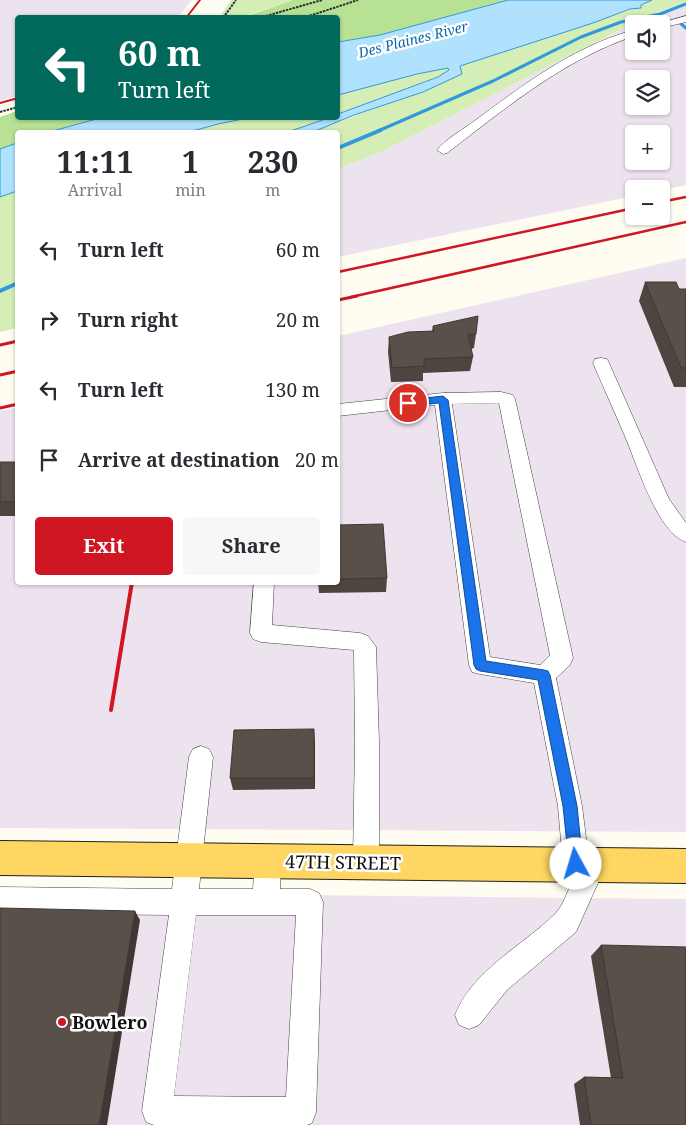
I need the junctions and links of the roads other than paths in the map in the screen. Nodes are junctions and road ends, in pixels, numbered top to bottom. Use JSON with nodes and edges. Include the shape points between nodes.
{"nodes":[{"id":1,"x":686,"y":19,"type":"edge"},
{"id":2,"x":670,"y":23,"type":"edge"},
{"id":3,"x":625,"y":36,"type":"edge"},
{"id":4,"x":443,"y":150,"type":"dead end"},
{"id":5,"x":601,"y":363,"type":"dead end"},
{"id":6,"x":443,"y":400,"type":"junction"},
{"id":7,"x":340,"y":410,"type":"edge"},
{"id":8,"x":686,"y":535,"type":"edge"},
{"id":9,"x":264,"y":585,"type":"edge"},
{"id":10,"x":544,"y":675,"type":"junction"},
{"id":11,"x":201,"y":757,"type":"dead end"},
{"id":12,"x":0,"y":858,"type":"edge"},
{"id":13,"x":188,"y":860,"type":"junction"},
{"id":14,"x":268,"y":861,"type":"junction"},
{"id":15,"x":366,"y":862,"type":"junction"},
{"id":16,"x":584,"y":865,"type":"junction"},
{"id":17,"x":686,"y":866,"type":"edge"},
{"id":18,"x":0,"y":900,"type":"edge"},
{"id":19,"x":184,"y":902,"type":"junction"},
{"id":20,"x":266,"y":902,"type":"junction"},
{"id":21,"x":469,"y":1015,"type":"dead end"}],
"edges":[{"from":1,"to":2,"type":"street"},
{"from":3,"to":4,"type":"street","via":[[574,58]]},
{"from":5,"to":8,"type":"street","via":[[660,503]]},
{"from":6,"to":7,"type":"street"},
{"from":6,"to":10,"type":"street","via":[[480,665]]},
{"from":6,"to":10,"type":"street","via":[[507,399],[562,658]]},
{"from":9,"to":15,"type":"street","via":[[261,633],[360,642],[365,647]]},
{"from":10,"to":16,"type":"street"},
{"from":11,"to":13,"type":"street"},
{"from":12,"to":13,"type":"main road","name":"47TH STREET"},
{"from":13,"to":14,"type":"main road","name":"47TH STREET"},
{"from":13,"to":19,"type":"street"},
{"from":14,"to":15,"type":"main road","name":"47TH STREET"},
{"from":14,"to":20,"type":"street"},
{"from":15,"to":16,"type":"main road","name":"47TH STREET"},
{"from":16,"to":17,"type":"main road","name":"47TH STREET"},
{"from":16,"to":21,"type":"street","via":[[566,922],[497,980]]},
{"from":18,"to":19,"type":"street"},
{"from":19,"to":20,"type":"street"},
{"from":19,"to":20,"type":"street","via":[[157,1111],[301,1112],[310,902]]}]}
